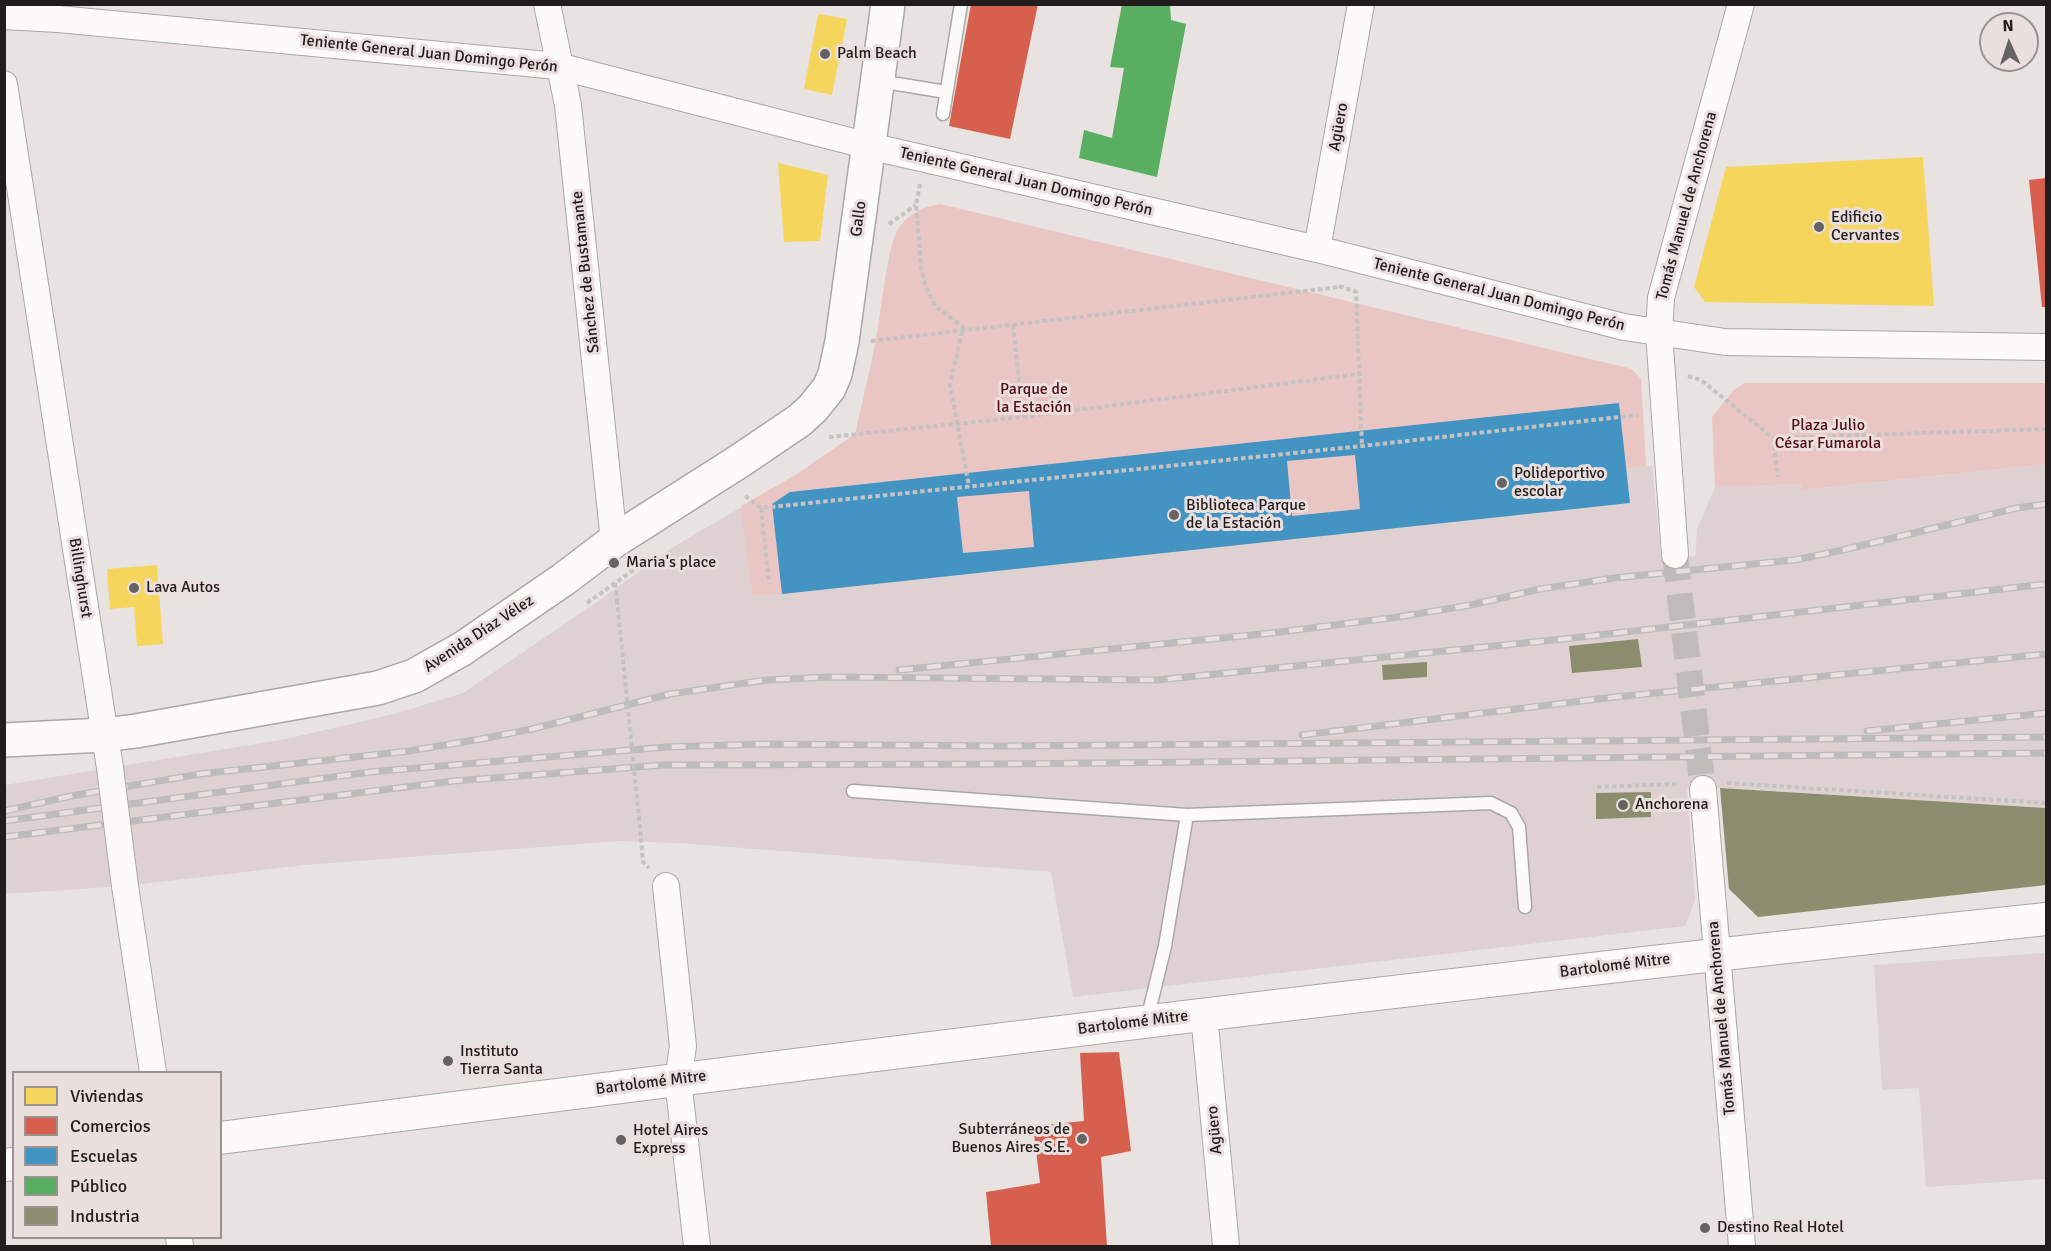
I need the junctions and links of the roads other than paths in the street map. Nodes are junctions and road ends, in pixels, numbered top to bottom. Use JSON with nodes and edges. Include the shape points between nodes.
{"nodes":[{"id":1,"x":547,"y":4,"type":"edge"},
{"id":2,"x":888,"y":4,"type":"edge"},
{"id":3,"x":961,"y":4,"type":"edge"},
{"id":4,"x":1361,"y":4,"type":"edge"},
{"id":5,"x":1741,"y":4,"type":"edge"},
{"id":6,"x":4,"y":16,"type":"edge"},
{"id":7,"x":558,"y":66,"type":"junction"},
{"id":8,"x":878,"y":81,"type":"junction"},
{"id":9,"x":4,"y":84,"type":"edge"},
{"id":10,"x":946,"y":92,"type":"junction"},
{"id":11,"x":943,"y":114,"type":"dead end"},
{"id":12,"x":869,"y":146,"type":"junction"},
{"id":13,"x":1317,"y":249,"type":"junction"},
{"id":14,"x":1659,"y":333,"type":"junction"},
{"id":15,"x":2046,"y":347,"type":"edge"},
{"id":16,"x":800,"y":420,"type":"joint"},
{"id":17,"x":614,"y":541,"type":"junction"},
{"id":18,"x":1675,"y":555,"type":"tunnel mouth"},
{"id":19,"x":104,"y":735,"type":"junction"},
{"id":20,"x":4,"y":740,"type":"edge"},
{"id":21,"x":1712,"y":786,"type":"tunnel mouth"},
{"id":22,"x":853,"y":791,"type":"dead end"},
{"id":23,"x":1187,"y":815,"type":"junction"},
{"id":24,"x":666,"y":886,"type":"dead end"},
{"id":25,"x":1525,"y":907,"type":"dead end"},
{"id":26,"x":2046,"y":919,"type":"edge"},
{"id":27,"x":1717,"y":954,"type":"junction"},
{"id":28,"x":1204,"y":1014,"type":"junction"},
{"id":29,"x":1147,"y":1022,"type":"junction"},
{"id":30,"x":153,"y":1071,"type":"edge"},
{"id":31,"x":678,"y":1080,"type":"junction"},
{"id":32,"x":222,"y":1138,"type":"edge"},
{"id":33,"x":698,"y":1246,"type":"edge"},
{"id":34,"x":1226,"y":1246,"type":"edge"},
{"id":35,"x":1742,"y":1246,"type":"edge"}],
"edges":[{"from":1,"to":7,"type":"street","name":"Sánchez de Bustamante"},
{"from":2,"to":8,"type":"main road","name":"Gallo"},
{"from":3,"to":10,"type":"lane"},
{"from":4,"to":13,"type":"street","name":"Agüero"},
{"from":5,"to":14,"type":"street","name":"Tomás Manuel de Anchorena","via":[[1661,298]]},
{"from":6,"to":7,"type":"street","name":"Teniente General Juan Domingo Perón"},
{"from":7,"to":12,"type":"street","name":"Teniente General Juan Domingo Perón"},
{"from":7,"to":17,"type":"street","name":"Sánchez de Bustamante","via":[[568,105]]},
{"from":8,"to":10,"type":"lane"},
{"from":8,"to":12,"type":"main road","name":"Gallo"},
{"from":9,"to":19,"type":"street","name":"Billinghurst"},
{"from":10,"to":11,"type":"lane"},
{"from":12,"to":13,"type":"street","name":"Teniente General Juan Domingo Perón"},
{"from":12,"to":16,"type":"main road","name":"Gallo","via":[[835,374],[820,400]]},
{"from":13,"to":14,"type":"street","name":"Teniente General Juan Domingo Perón"},
{"from":14,"to":15,"type":"street","name":"Teniente General Juan Domingo Perón","via":[[1725,342]]},
{"from":14,"to":18,"type":"street","name":"Tomás Manuel de Anchorena"},
{"from":16,"to":17,"type":"main road","name":"Avenida Díaz Vélez"},
{"from":17,"to":19,"type":"main road","name":"Avenida Díaz Vélez","via":[[462,649],[414,676],[378,688]]},
{"from":19,"to":20,"type":"main road","name":"Avenida Díaz Vélez"},
{"from":19,"to":30,"type":"street","name":"Billinghurst","bridge":true},
{"from":21,"to":27,"type":"street","name":"Tomás Manuel de Anchorena"},
{"from":22,"to":23,"type":"lane"},
{"from":23,"to":25,"type":"lane","via":[[1491,803],[1511,813],[1519,827]]},
{"from":23,"to":29,"type":"lane","via":[[1165,946]]},
{"from":24,"to":31,"type":"street","via":[[683,1046]]},
{"from":26,"to":27,"type":"street","name":"Bartolomé Mitre"},
{"from":27,"to":28,"type":"street","name":"Bartolomé Mitre"},
{"from":27,"to":35,"type":"street","name":"Tomás Manuel de Anchorena"},
{"from":28,"to":29,"type":"street","name":"Bartolomé Mitre"},
{"from":28,"to":34,"type":"street","name":"Agüero"},
{"from":29,"to":31,"type":"street","name":"Bartolomé Mitre"},
{"from":31,"to":32,"type":"street","name":"Bartolomé Mitre"},
{"from":31,"to":33,"type":"street"}]}
